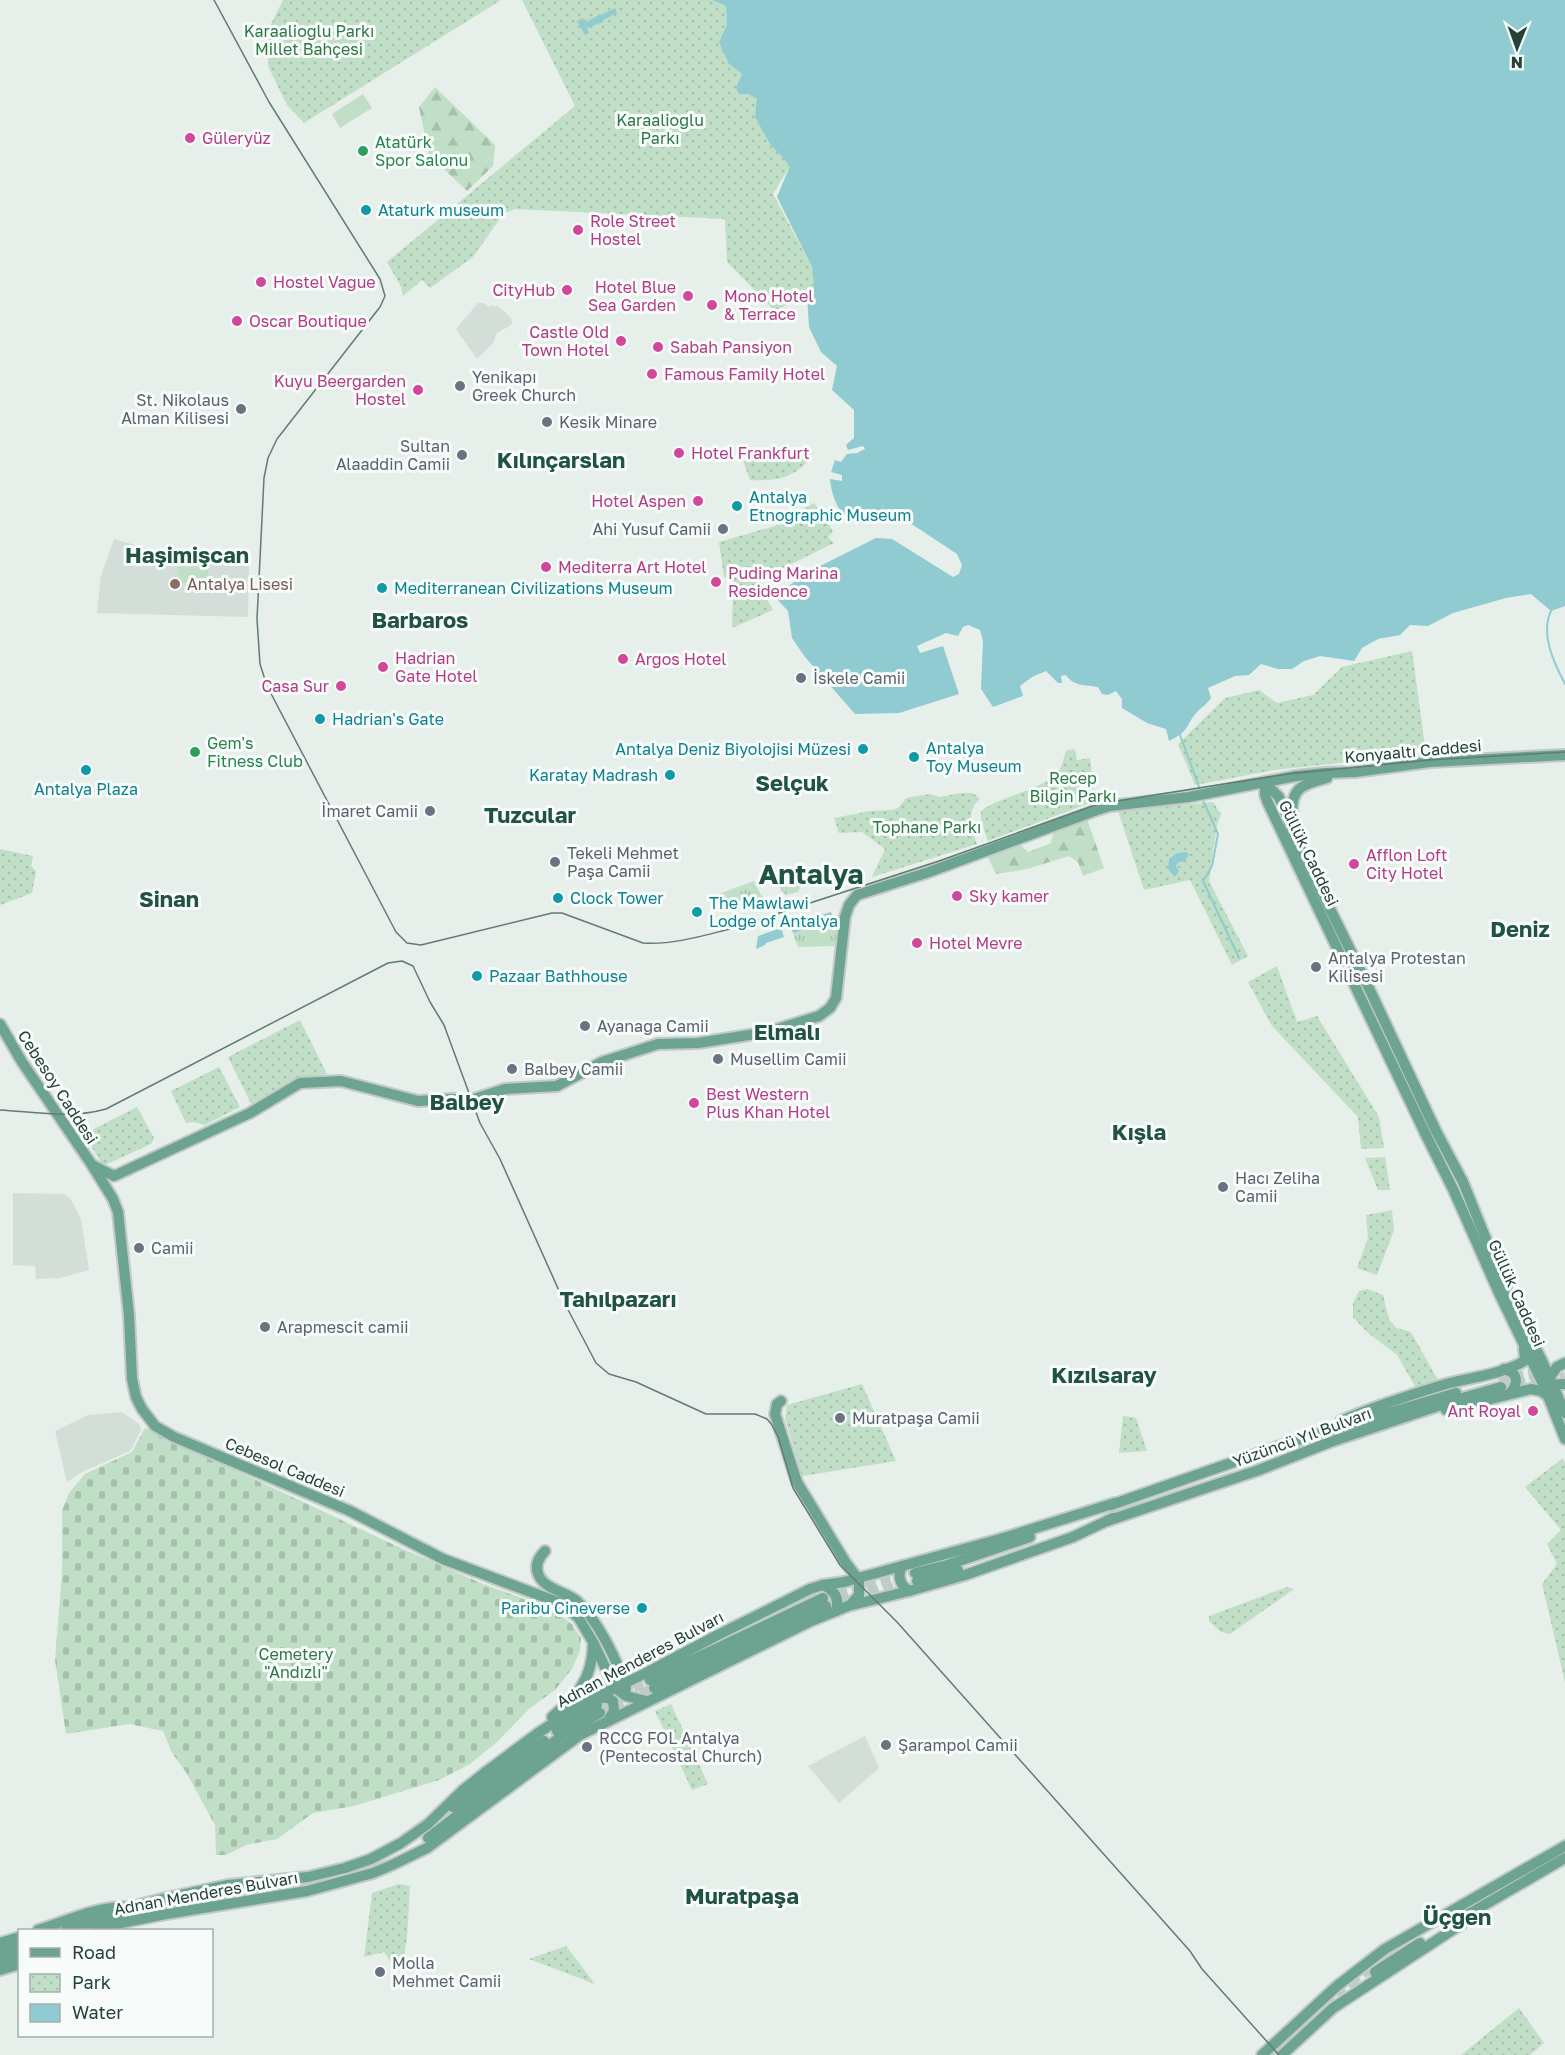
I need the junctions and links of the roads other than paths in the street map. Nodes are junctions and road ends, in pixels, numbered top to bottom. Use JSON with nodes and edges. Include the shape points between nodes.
{"nodes":[{"id":1,"x":1565,"y":755,"type":"edge"},
{"id":2,"x":1343,"y":773,"type":"junction"},
{"id":3,"x":1265,"y":783,"type":"junction"},
{"id":4,"x":1291,"y":825,"type":"junction"},
{"id":5,"x":0,"y":1024,"type":"edge"},
{"id":6,"x":92,"y":1165,"type":"junction"},
{"id":7,"x":114,"y":1176,"type":"junction"},
{"id":8,"x":113,"y":1199,"type":"junction"},
{"id":9,"x":1524,"y":1345,"type":"junction"},
{"id":10,"x":1565,"y":1362,"type":"edge"},
{"id":11,"x":1508,"y":1368,"type":"junction"},
{"id":12,"x":1544,"y":1375,"type":"junction"},
{"id":13,"x":1565,"y":1384,"type":"edge"},
{"id":14,"x":1503,"y":1387,"type":"junction"},
{"id":15,"x":1525,"y":1390,"type":"junction"},
{"id":16,"x":1565,"y":1398,"type":"edge"},
{"id":17,"x":781,"y":1401,"type":"dead end"},
{"id":18,"x":1565,"y":1412,"type":"edge"},
{"id":19,"x":1565,"y":1439,"type":"edge"},
{"id":20,"x":1288,"y":1443,"type":"junction"},
{"id":21,"x":1115,"y":1503,"type":"junction"},
{"id":22,"x":1113,"y":1518,"type":"junction"},
{"id":23,"x":545,"y":1551,"type":"dead end"},
{"id":24,"x":846,"y":1563,"type":"junction"},
{"id":25,"x":902,"y":1566,"type":"junction"},
{"id":26,"x":871,"y":1573,"type":"junction"},
{"id":27,"x":858,"y":1577,"type":"junction"},
{"id":28,"x":844,"y":1582,"type":"joint"},
{"id":29,"x":823,"y":1584,"type":"junction"},
{"id":30,"x":909,"y":1592,"type":"junction"},
{"id":31,"x":864,"y":1601,"type":"joint"},
{"id":32,"x":828,"y":1605,"type":"junction"},
{"id":33,"x":848,"y":1606,"type":"junction"},
{"id":34,"x":593,"y":1642,"type":"junction"},
{"id":35,"x":616,"y":1666,"type":"junction"},
{"id":36,"x":649,"y":1681,"type":"junction"},
{"id":37,"x":620,"y":1686,"type":"junction"},
{"id":38,"x":626,"y":1696,"type":"junction"},
{"id":39,"x":647,"y":1701,"type":"junction"},
{"id":40,"x":603,"y":1710,"type":"junction"},
{"id":41,"x":538,"y":1733,"type":"junction"},
{"id":42,"x":428,"y":1824,"type":"junction"},
{"id":43,"x":1565,"y":1846,"type":"edge"},
{"id":44,"x":1565,"y":1857,"type":"edge"},
{"id":45,"x":131,"y":1907,"type":"junction"},
{"id":46,"x":136,"y":1921,"type":"junction"},
{"id":47,"x":42,"y":1929,"type":"edge"},
{"id":48,"x":69,"y":1929,"type":"edge"},
{"id":49,"x":98,"y":1929,"type":"edge"},
{"id":50,"x":118,"y":1929,"type":"edge"},
{"id":51,"x":18,"y":1937,"type":"edge"},
{"id":52,"x":0,"y":1943,"type":"edge"},
{"id":53,"x":18,"y":1947,"type":"edge"},
{"id":54,"x":0,"y":1952,"type":"edge"},
{"id":55,"x":18,"y":1956,"type":"edge"},
{"id":56,"x":0,"y":1961,"type":"edge"},
{"id":57,"x":18,"y":1965,"type":"edge"},
{"id":58,"x":0,"y":1970,"type":"edge"},
{"id":59,"x":1368,"y":1974,"type":"junction"},
{"id":60,"x":1262,"y":2055,"type":"edge"},
{"id":61,"x":1282,"y":2055,"type":"edge"}],
"edges":[{"from":1,"to":2,"type":"main road","name":"Konyaaltı Caddesi","via":[[1430,762]]},
{"from":2,"to":3,"type":"main road","name":"Konyaaltı Caddesi","via":[[1296,776]]},
{"from":2,"to":4,"type":"main road","via":[[1301,785],[1296,792]]},
{"from":3,"to":4,"type":"main road","name":"Güllük Caddesi","via":[[1279,797]]},
{"from":3,"to":7,"type":"main road","name":"Konyaaltı Caddesi","via":[[1110,806],[857,895],[845,917],[836,998],[819,1016],[777,1029],[698,1043],[658,1044],[602,1062],[557,1086],[505,1089],[468,1101],[418,1101],[341,1082],[300,1083],[250,1113]]},
{"from":3,"to":9,"type":"main road","name":"Güllük Caddesi","via":[[1268,803]]},
{"from":4,"to":12,"type":"main road","name":"Güllük Caddesi","via":[[1465,1186]]},
{"from":5,"to":6,"type":"main road","name":"Cebesoy Caddesi"},
{"from":6,"to":7,"type":"main road"},
{"from":6,"to":8,"type":"main road","name":"Cebesol Caddesi"},
{"from":7,"to":8,"type":"main road"},
{"from":8,"to":34,"type":"main road","name":"Cebesol Caddesi","via":[[125,1274],[132,1379],[136,1397],[155,1426],[350,1511],[443,1559],[560,1603],[578,1617]]},
{"from":9,"to":11,"type":"main road","via":[[1525,1360]]},
{"from":9,"to":12,"type":"main road","name":"Güllük Caddesi"},
{"from":10,"to":12,"type":"main road"},
{"from":10,"to":12,"type":"main road","via":[[1551,1362]]},
{"from":11,"to":12,"type":"main road"},
{"from":11,"to":14,"type":"main road","via":[[1516,1386]]},
{"from":11,"to":20,"type":"main road","via":[[1386,1402]]},
{"from":12,"to":13,"type":"main road"},
{"from":12,"to":15,"type":"main road"},
{"from":12,"to":15,"type":"main road","via":[[1537,1389]]},
{"from":12,"to":18,"type":"main road","name":"Güllük Caddesi"},
{"from":12,"to":19,"type":"main road","name":"Güllük Caddesi"},
{"from":14,"to":15,"type":"main road"},
{"from":14,"to":20,"type":"main road","name":"Yüzüncü Yıl Bulvarı","via":[[1412,1405]]},
{"from":14,"to":22,"type":"main road","name":"Yüzüncü Yıl Bulvarı","via":[[1459,1398]]},
{"from":16,"to":18,"type":"main road"},
{"from":17,"to":24,"type":"main road","via":[[776,1414],[797,1482]]},
{"from":20,"to":21,"type":"main road","name":"Yüzüncü Yıl Bulvarı"},
{"from":21,"to":22,"type":"main road","name":"Yüzüncü Yıl Bulvarı","via":[[916,1577],[968,1567]]},
{"from":21,"to":25,"type":"main road","name":"Yüzüncü Yıl Bulvarı"},
{"from":22,"to":30,"type":"main road","name":"Yüzüncü Yıl Bulvarı","via":[[1072,1537]]},
{"from":23,"to":35,"type":"main road","via":[[539,1557],[539,1576],[568,1594],[592,1617]]},
{"from":24,"to":26,"type":"main road"},
{"from":24,"to":27,"type":"main road"},
{"from":25,"to":26,"type":"main road","name":"Yüzüncü Yıl Bulvarı"},
{"from":25,"to":30,"type":"main road","via":[[900,1579]]},
{"from":26,"to":27,"type":"main road","name":"Yüzüncü Yıl Bulvarı"},
{"from":27,"to":28,"type":"main road","name":"Yüzüncü Yıl Bulvarı"},
{"from":27,"to":33,"type":"main road","via":[[859,1595]]},
{"from":28,"to":29,"type":"main road","name":"Adnan Menderes Bulvarı"},
{"from":29,"to":32,"type":"main road","via":[[836,1596]]},
{"from":29,"to":36,"type":"main road","name":"Adnan Menderes Bulvarı","via":[[714,1636]]},
{"from":30,"to":31,"type":"main road","name":"Yüzüncü Yıl Bulvarı"},
{"from":31,"to":33,"type":"main road","name":"Adnan Menderes Bulvarı"},
{"from":32,"to":33,"type":"main road","name":"Adnan Menderes Bulvarı"},
{"from":32,"to":36,"type":"main road","name":"Adnan Menderes Bulvarı"},
{"from":32,"to":39,"type":"main road","name":"Adnan Menderes Bulvarı"},
{"from":34,"to":37,"type":"main road","name":"Cebesol Caddesi"},
{"from":34,"to":41,"type":"main road","via":[[584,1684]]},
{"from":35,"to":36,"type":"main road"},
{"from":35,"to":37,"type":"main road"},
{"from":36,"to":37,"type":"main road","name":"Adnan Menderes Bulvarı"},
{"from":37,"to":38,"type":"main road"},
{"from":37,"to":40,"type":"main road","name":"Adnan Menderes Bulvarı"},
{"from":38,"to":39,"type":"main road"},
{"from":38,"to":40,"type":"main road","via":[[625,1705]]},
{"from":39,"to":40,"type":"main road","name":"Adnan Menderes Bulvarı"},
{"from":40,"to":41,"type":"main road","name":"Adnan Menderes Bulvarı"},
{"from":40,"to":42,"type":"main road","via":[[564,1726]]},
{"from":40,"to":46,"type":"main road","name":"Adnan Menderes Bulvarı","via":[[580,1735],[427,1848],[392,1866],[307,1891]]},
{"from":41,"to":42,"type":"main road","name":"Adnan Menderes Bulvarı","via":[[463,1790]]},
{"from":42,"to":45,"type":"main road","name":"Adnan Menderes Bulvarı","via":[[401,1844],[336,1871],[228,1885]]},
{"from":43,"to":59,"type":"main road","via":[[1462,1905],[1452,1917]]},
{"from":44,"to":59,"type":"main road"},
{"from":45,"to":47,"type":"main road","via":[[117,1906]]},
{"from":45,"to":48,"type":"main road","name":"Adnan Menderes Bulvarı"},
{"from":46,"to":49,"type":"main road","name":"Adnan Menderes Bulvarı"},
{"from":46,"to":50,"type":"main road"},
{"from":51,"to":52,"type":"main road"},
{"from":53,"to":54,"type":"main road"},
{"from":55,"to":56,"type":"main road"},
{"from":57,"to":58,"type":"main road"},
{"from":59,"to":60,"type":"main road","via":[[1337,1986]]},
{"from":59,"to":61,"type":"main road"}]}
